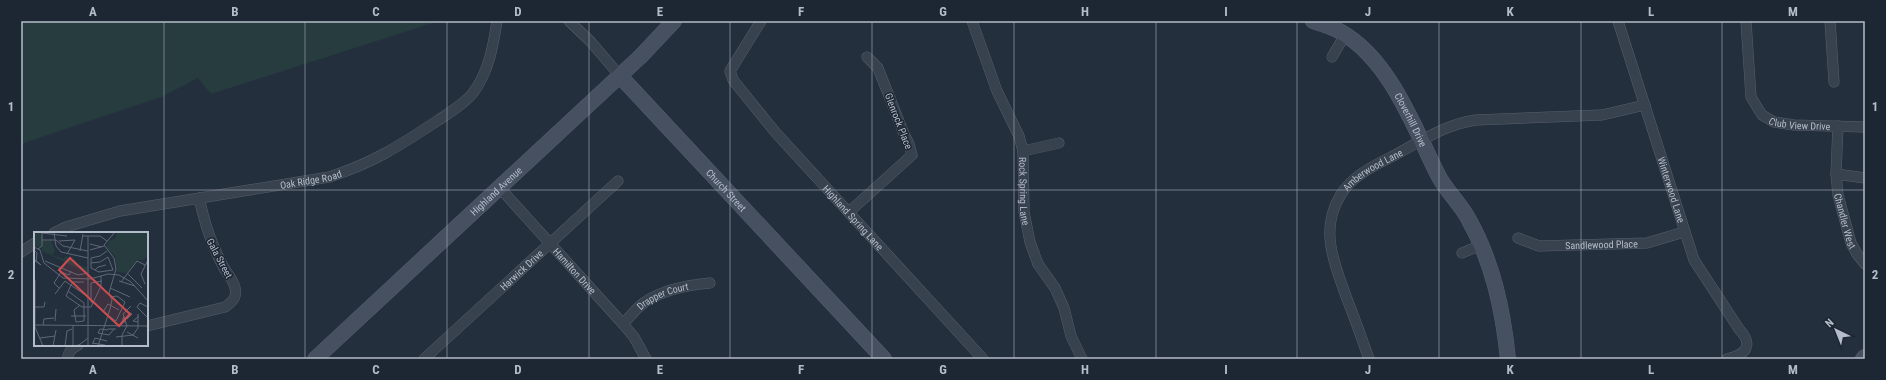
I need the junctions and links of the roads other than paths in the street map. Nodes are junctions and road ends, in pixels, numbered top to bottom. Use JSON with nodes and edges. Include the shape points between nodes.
{"nodes":[{"id":1,"x":497,"y":21,"type":"edge"},
{"id":2,"x":569,"y":21,"type":"edge"},
{"id":3,"x":674,"y":21,"type":"edge"},
{"id":4,"x":762,"y":21,"type":"edge"},
{"id":5,"x":972,"y":21,"type":"edge"},
{"id":6,"x":1313,"y":21,"type":"edge"},
{"id":7,"x":1618,"y":21,"type":"edge"},
{"id":8,"x":1746,"y":21,"type":"edge"},
{"id":9,"x":1830,"y":21,"type":"edge"},
{"id":10,"x":1345,"y":35,"type":"junction"},
{"id":11,"x":867,"y":57,"type":"dead end"},
{"id":12,"x":1332,"y":57,"type":"dead end"},
{"id":13,"x":620,"y":76,"type":"junction"},
{"id":14,"x":1834,"y":82,"type":"dead end"},
{"id":15,"x":1645,"y":105,"type":"junction"},
{"id":16,"x":1838,"y":126,"type":"junction"},
{"id":17,"x":1865,"y":127,"type":"edge"},
{"id":18,"x":1422,"y":141,"type":"junction"},
{"id":19,"x":1059,"y":143,"type":"dead end"},
{"id":20,"x":1023,"y":151,"type":"junction"},
{"id":21,"x":1836,"y":174,"type":"junction"},
{"id":22,"x":1865,"y":178,"type":"edge"},
{"id":23,"x":618,"y":181,"type":"dead end"},
{"id":24,"x":499,"y":187,"type":"junction"},
{"id":25,"x":199,"y":198,"type":"junction"},
{"id":26,"x":849,"y":212,"type":"junction"},
{"id":27,"x":56,"y":232,"type":"edge"},
{"id":28,"x":1684,"y":232,"type":"junction"},
{"id":29,"x":1518,"y":238,"type":"dead end"},
{"id":30,"x":34,"y":244,"type":"edge"},
{"id":31,"x":550,"y":244,"type":"junction"},
{"id":32,"x":1481,"y":246,"type":"junction"},
{"id":33,"x":21,"y":252,"type":"edge"},
{"id":34,"x":1462,"y":253,"type":"dead end"},
{"id":35,"x":1865,"y":264,"type":"edge"},
{"id":36,"x":710,"y":283,"type":"dead end"},
{"id":37,"x":623,"y":324,"type":"junction"},
{"id":38,"x":148,"y":326,"type":"edge"},
{"id":39,"x":76,"y":346,"type":"edge"},
{"id":40,"x":1865,"y":357,"type":"edge"},
{"id":41,"x":68,"y":359,"type":"edge"},
{"id":42,"x":314,"y":359,"type":"edge"},
{"id":43,"x":424,"y":359,"type":"edge"},
{"id":44,"x":646,"y":359,"type":"edge"},
{"id":45,"x":884,"y":359,"type":"edge"},
{"id":46,"x":983,"y":359,"type":"edge"},
{"id":47,"x":1082,"y":359,"type":"edge"},
{"id":48,"x":1369,"y":359,"type":"edge"},
{"id":49,"x":1508,"y":359,"type":"edge"},
{"id":50,"x":1727,"y":359,"type":"edge"},
{"id":51,"x":1863,"y":359,"type":"edge"}],
"edges":[{"from":1,"to":25,"type":"street","name":"Oak Ridge Road","via":[[492,55],[472,93],[458,106],[383,156],[329,176]]},
{"from":2,"to":13,"type":"street","name":"Church Street"},
{"from":3,"to":13,"type":"main road","name":"Highland Avenue"},
{"from":4,"to":26,"type":"street","name":"Highland Spring Lane","via":[[730,71],[733,80],[776,134]]},
{"from":5,"to":20,"type":"street","name":"Rock Spring Lane","via":[[997,91],[1019,136]]},
{"from":6,"to":10,"type":"main road","name":"Cloverhill Drive"},
{"from":7,"to":15,"type":"street","name":"Winterwood Lane"},
{"from":8,"to":16,"type":"street","name":"Club View Drive","via":[[1751,97],[1762,115],[1774,122],[1794,125]]},
{"from":9,"to":14,"type":"street"},
{"from":10,"to":12,"type":"street"},
{"from":10,"to":18,"type":"main road","name":"Cloverhill Drive","via":[[1378,64]]},
{"from":11,"to":26,"type":"street","name":"Glenrock Place","via":[[878,68],[910,144],[912,155]]},
{"from":13,"to":24,"type":"main road","name":"Highland Avenue"},
{"from":13,"to":45,"type":"main road","name":"Church Street"},
{"from":15,"to":18,"type":"street","name":"Amberwood Lane","via":[[1602,115],[1461,122]]},
{"from":15,"to":28,"type":"street","name":"Winterwood Lane"},
{"from":16,"to":17,"type":"street","name":"Club View Drive"},
{"from":16,"to":21,"type":"street","name":"Chandler West"},
{"from":18,"to":32,"type":"main road","name":"Cloverhill Drive","via":[[1439,177],[1469,219]]},
{"from":18,"to":48,"type":"street","name":"Amberwood Lane","via":[[1372,166],[1354,180],[1340,196],[1332,217],[1329,233],[1332,255]]},
{"from":19,"to":20,"type":"street"},
{"from":20,"to":47,"type":"street","name":"Rock Spring Lane","via":[[1024,212],[1030,242],[1038,264],[1055,288],[1064,308],[1071,336]]},
{"from":21,"to":22,"type":"street"},
{"from":21,"to":35,"type":"street","name":"Chandler West","via":[[1838,195],[1848,236]]},
{"from":23,"to":31,"type":"street","name":"Harwick Drive"},
{"from":24,"to":31,"type":"street","name":"Hamilton Drive"},
{"from":24,"to":42,"type":"main road","name":"Highland Avenue"},
{"from":25,"to":27,"type":"street","name":"Oak Ridge Road","via":[[120,211]]},
{"from":25,"to":38,"type":"street","name":"Gala Street","via":[[208,234],[234,284],[235,296],[225,307]]},
{"from":26,"to":46,"type":"street","name":"Highland Spring Lane"},
{"from":28,"to":29,"type":"street","name":"Sandlewood Place","via":[[1647,243],[1539,246]]},
{"from":28,"to":50,"type":"street","name":"Winterwood Lane","via":[[1694,260],[1747,341],[1742,354]]},
{"from":30,"to":33,"type":"street"},
{"from":31,"to":37,"type":"street","name":"Hamilton Drive"},
{"from":31,"to":43,"type":"street","name":"Harwick Drive"},
{"from":32,"to":34,"type":"street"},
{"from":32,"to":49,"type":"main road","name":"Cloverhill Drive","via":[[1499,295]]},
{"from":36,"to":37,"type":"street","name":"Drapper Court","via":[[686,285],[659,294],[644,303]]},
{"from":37,"to":44,"type":"street","name":"Hamilton Drive","via":[[634,337]]},
{"from":39,"to":41,"type":"street"},
{"from":40,"to":51,"type":"main road"}]}
